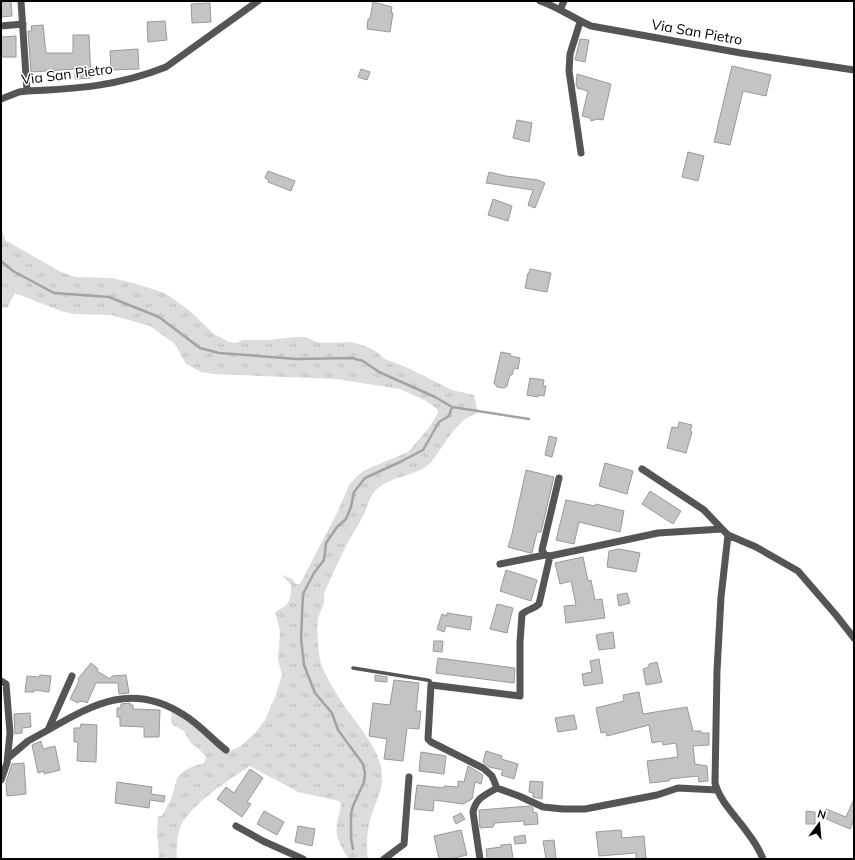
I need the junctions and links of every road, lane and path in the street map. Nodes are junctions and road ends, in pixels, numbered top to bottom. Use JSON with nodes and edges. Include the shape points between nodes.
{"nodes":[{"id":1,"x":21,"y":1,"type":"edge"},
{"id":2,"x":258,"y":1,"type":"edge"},
{"id":3,"x":540,"y":1,"type":"edge"},
{"id":4,"x":564,"y":1,"type":"edge"},
{"id":5,"x":560,"y":10,"type":"junction"},
{"id":6,"x":580,"y":22,"type":"junction"},
{"id":7,"x":23,"y":24,"type":"junction"},
{"id":8,"x":1,"y":26,"type":"edge"},
{"id":9,"x":854,"y":70,"type":"edge"},
{"id":10,"x":27,"y":91,"type":"junction"},
{"id":11,"x":1,"y":98,"type":"edge"},
{"id":12,"x":581,"y":154,"type":"dead end"},
{"id":13,"x":642,"y":469,"type":"dead end"},
{"id":14,"x":559,"y":478,"type":"dead end"},
{"id":15,"x":722,"y":529,"type":"junction"},
{"id":16,"x":728,"y":535,"type":"junction"},
{"id":17,"x":548,"y":555,"type":"junction"},
{"id":18,"x":500,"y":564,"type":"dead end"},
{"id":19,"x":854,"y":638,"type":"edge"},
{"id":20,"x":354,"y":668,"type":"dead end"},
{"id":21,"x":72,"y":676,"type":"dead end"},
{"id":22,"x":1,"y":681,"type":"edge"},
{"id":23,"x":431,"y":685,"type":"junction"},
{"id":24,"x":48,"y":730,"type":"junction"},
{"id":25,"x":226,"y":750,"type":"dead end"},
{"id":26,"x":8,"y":758,"type":"junction"},
{"id":27,"x":409,"y":777,"type":"dead end"},
{"id":28,"x":1,"y":780,"type":"edge"},
{"id":29,"x":497,"y":788,"type":"junction"},
{"id":30,"x":716,"y":790,"type":"junction"},
{"id":31,"x":236,"y":826,"type":"dead end"},
{"id":32,"x":303,"y":859,"type":"edge"},
{"id":33,"x":384,"y":859,"type":"edge"},
{"id":34,"x":480,"y":859,"type":"edge"},
{"id":35,"x":763,"y":859,"type":"edge"}],
"edges":[{"from":1,"to":7,"type":"street"},
{"from":2,"to":10,"type":"street","name":"Via San Pietro","via":[[166,67],[103,85]]},
{"from":3,"to":5,"type":"street","name":"Via San Pietro"},
{"from":4,"to":5,"type":"street"},
{"from":5,"to":6,"type":"street","name":"Via San Pietro"},
{"from":6,"to":9,"type":"street","name":"Via San Pietro","via":[[590,26],[748,54]]},
{"from":6,"to":12,"type":"street","via":[[568,61]]},
{"from":7,"to":8,"type":"street"},
{"from":7,"to":10,"type":"street"},
{"from":10,"to":11,"type":"street","name":"Via San Pietro"},
{"from":13,"to":15,"type":"street","via":[[704,510]]},
{"from":14,"to":17,"type":"street","via":[[542,550]]},
{"from":15,"to":16,"type":"street"},
{"from":15,"to":17,"type":"street","via":[[658,533]]},
{"from":16,"to":19,"type":"street","via":[[756,547],[798,571]]},
{"from":16,"to":30,"type":"street","via":[[717,671],[714,776]]},
{"from":17,"to":18,"type":"street"},
{"from":17,"to":23,"type":"street","via":[[539,604],[522,614],[520,696]]},
{"from":20,"to":23,"type":"lane","via":[[427,680]]},
{"from":21,"to":24,"type":"street"},
{"from":22,"to":26,"type":"street","via":[[6,684],[10,733]]},
{"from":23,"to":29,"type":"street","via":[[428,739],[488,771]]},
{"from":24,"to":25,"type":"street","via":[[80,711],[107,702],[138,697],[169,706]]},
{"from":24,"to":26,"type":"street","via":[[28,741]]},
{"from":26,"to":28,"type":"street"},
{"from":27,"to":33,"type":"street","via":[[404,844]]},
{"from":29,"to":30,"type":"street","via":[[543,806],[563,809],[585,809],[657,795],[678,788]]},
{"from":29,"to":34,"type":"street","via":[[479,799],[473,812]]},
{"from":30,"to":35,"type":"street","via":[[758,848]]},
{"from":31,"to":32,"type":"street"}]}
